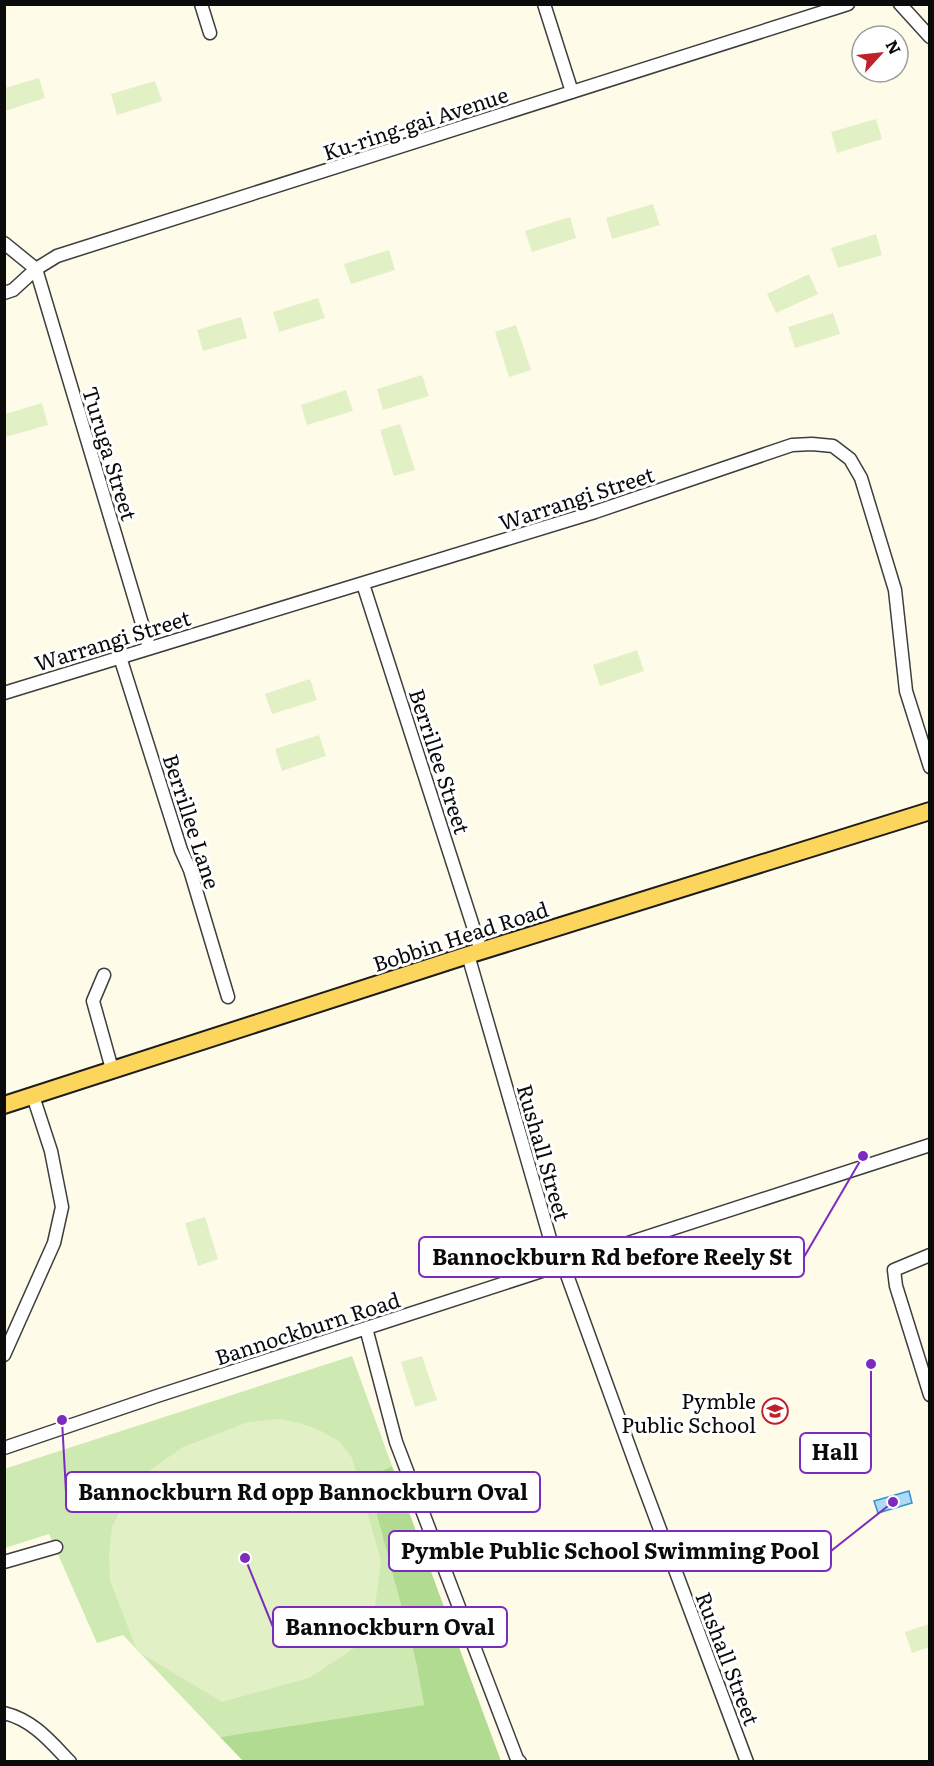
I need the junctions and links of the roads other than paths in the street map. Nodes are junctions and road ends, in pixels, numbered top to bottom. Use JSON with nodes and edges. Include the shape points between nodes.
{"nodes":[{"id":1,"x":201,"y":4,"type":"edge"},
{"id":2,"x":544,"y":4,"type":"edge"},
{"id":3,"x":848,"y":4,"type":"edge"},
{"id":4,"x":900,"y":4,"type":"edge"},
{"id":5,"x":210,"y":33,"type":"dead end"},
{"id":6,"x":930,"y":37,"type":"edge"},
{"id":7,"x":572,"y":92,"type":"junction"},
{"id":8,"x":4,"y":243,"type":"edge"},
{"id":9,"x":36,"y":269,"type":"junction"},
{"id":10,"x":4,"y":293,"type":"edge"},
{"id":11,"x":363,"y":584,"type":"junction"},
{"id":12,"x":149,"y":647,"type":"junction"},
{"id":13,"x":120,"y":657,"type":"junction"},
{"id":14,"x":4,"y":693,"type":"edge"},
{"id":15,"x":930,"y":767,"type":"edge"},
{"id":16,"x":930,"y":811,"type":"edge"},
{"id":17,"x":475,"y":953,"type":"junction"},
{"id":18,"x":104,"y":975,"type":"dead end"},
{"id":19,"x":228,"y":997,"type":"dead end"},
{"id":20,"x":112,"y":1069,"type":"junction"},
{"id":21,"x":33,"y":1095,"type":"junction"},
{"id":22,"x":4,"y":1105,"type":"edge"},
{"id":23,"x":930,"y":1145,"type":"edge"},
{"id":24,"x":930,"y":1255,"type":"edge"},
{"id":25,"x":563,"y":1264,"type":"junction"},
{"id":26,"x":366,"y":1328,"type":"junction"},
{"id":27,"x":4,"y":1355,"type":"edge"},
{"id":28,"x":930,"y":1395,"type":"edge"},
{"id":29,"x":4,"y":1448,"type":"edge"},
{"id":30,"x":56,"y":1547,"type":"dead end"},
{"id":31,"x":4,"y":1562,"type":"edge"},
{"id":32,"x":4,"y":1713,"type":"edge"},
{"id":33,"x":70,"y":1761,"type":"edge"},
{"id":34,"x":520,"y":1761,"type":"edge"},
{"id":35,"x":747,"y":1761,"type":"edge"}],
"edges":[{"from":1,"to":5,"type":"street"},
{"from":2,"to":7,"type":"street"},
{"from":3,"to":7,"type":"street","name":"Ku-ring-gai Avenue"},
{"from":4,"to":6,"type":"street"},
{"from":7,"to":9,"type":"street","name":"Ku-ring-gai Avenue","via":[[57,256]]},
{"from":8,"to":9,"type":"street"},
{"from":9,"to":10,"type":"street","name":"Ku-ring-gai Avenue","via":[[13,291]]},
{"from":9,"to":12,"type":"street","name":"Turuga Street"},
{"from":11,"to":12,"type":"street","name":"Warrangi Street"},
{"from":11,"to":15,"type":"street","name":"Warrangi Street","via":[[595,512],[792,445],[833,447],[850,459],[861,478],[896,590],[906,691]]},
{"from":11,"to":17,"type":"street","name":"Berrillee Street"},
{"from":12,"to":13,"type":"street","name":"Warrangi Street"},
{"from":13,"to":14,"type":"street","name":"Warrangi Street"},
{"from":13,"to":19,"type":"street","name":"Berrillee Lane"},
{"from":16,"to":17,"type":"main road","name":"Bobbin Head Road"},
{"from":17,"to":20,"type":"main road","name":"Bobbin Head Road"},
{"from":17,"to":25,"type":"street","name":"Rushall Street","via":[[551,1242]]},
{"from":18,"to":20,"type":"street","via":[[93,1001]]},
{"from":20,"to":21,"type":"main road","name":"Bobbin Head Road"},
{"from":21,"to":22,"type":"main road","name":"Bobbin Head Road"},
{"from":21,"to":27,"type":"street","via":[[51,1151],[62,1207],[54,1243]]},
{"from":23,"to":25,"type":"street","name":"Bannockburn Road"},
{"from":24,"to":28,"type":"street","via":[[894,1270]]},
{"from":25,"to":26,"type":"street","name":"Bannockburn Road"},
{"from":25,"to":35,"type":"street","name":"Rushall Street"},
{"from":26,"to":29,"type":"street","name":"Bannockburn Road"},
{"from":26,"to":34,"type":"street","via":[[396,1442]]},
{"from":30,"to":31,"type":"street"},
{"from":32,"to":33,"type":"street","via":[[32,1724]]}]}
